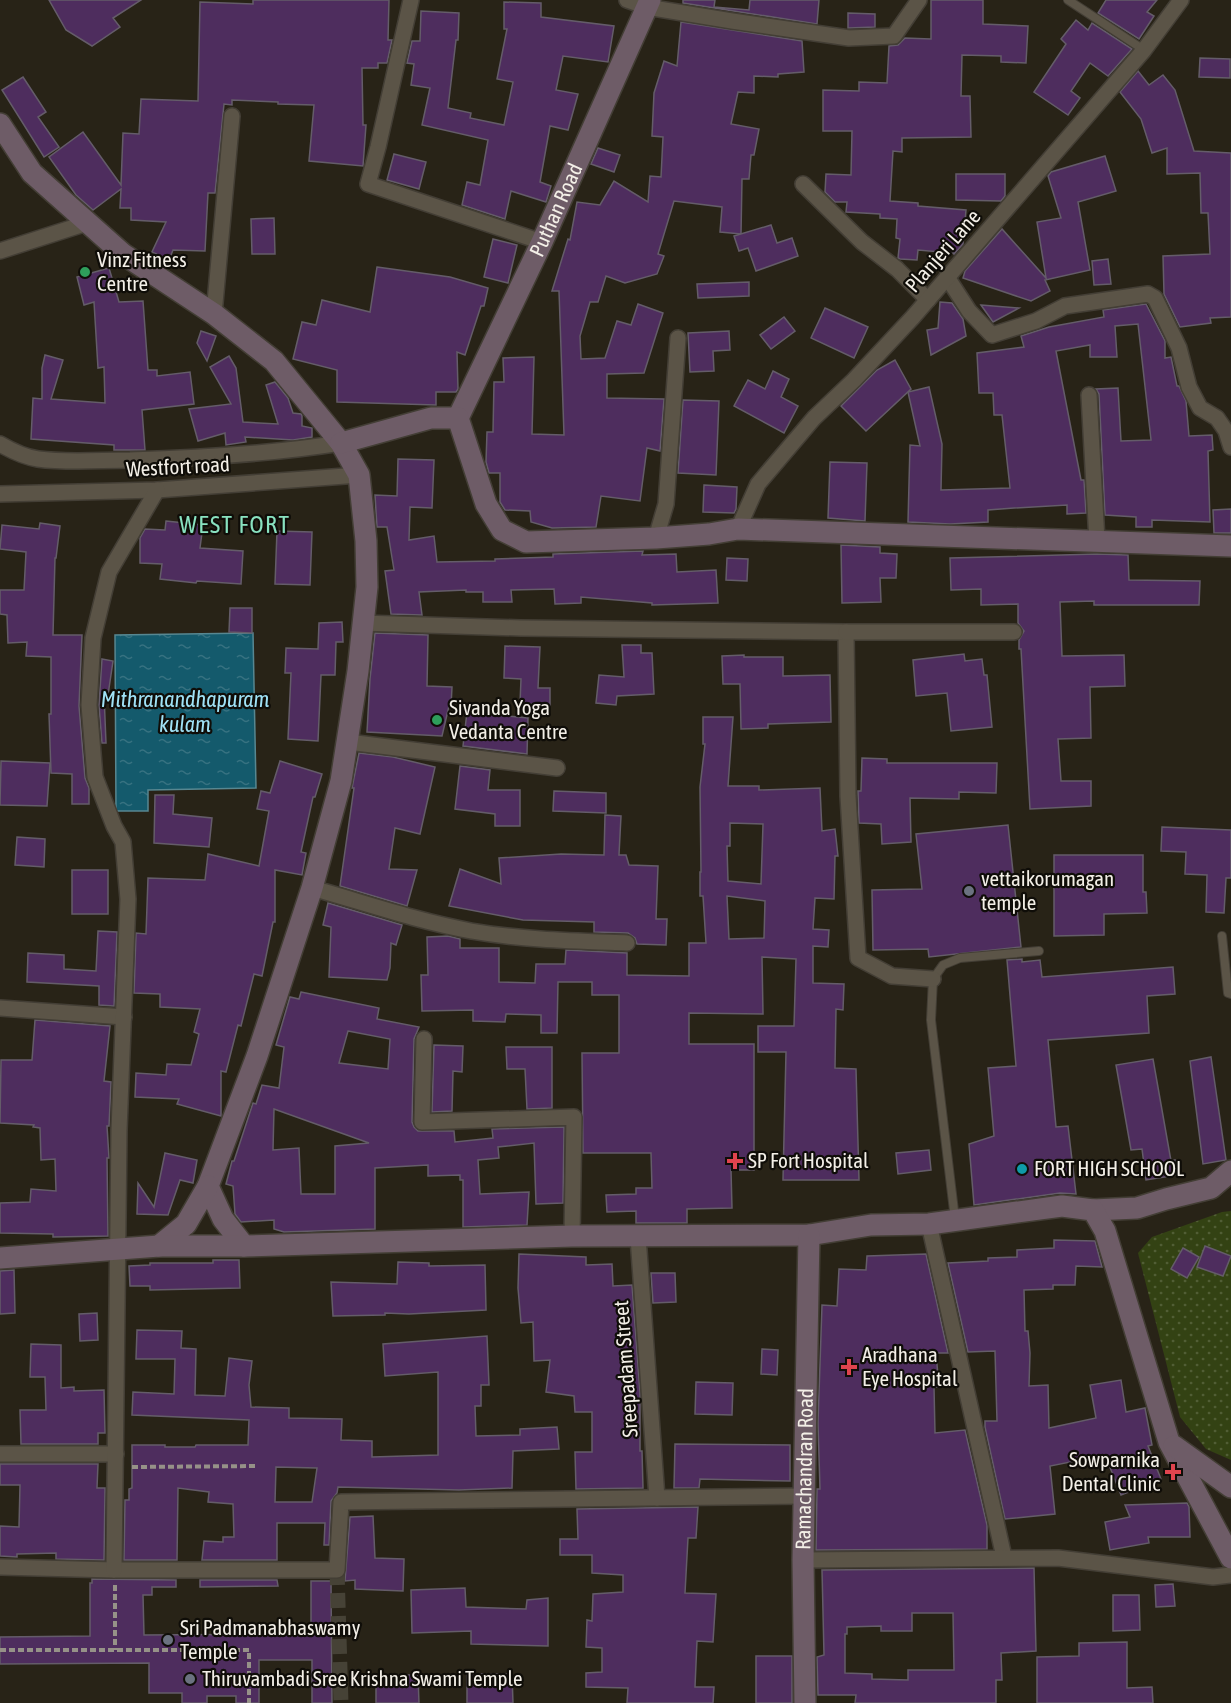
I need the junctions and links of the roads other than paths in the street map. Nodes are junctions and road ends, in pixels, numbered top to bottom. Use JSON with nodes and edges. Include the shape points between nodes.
{"nodes":[{"id":1,"x":411,"y":0,"type":"edge"},
{"id":2,"x":627,"y":0,"type":"edge"},
{"id":3,"x":919,"y":0,"type":"edge"},
{"id":4,"x":1068,"y":0,"type":"edge"},
{"id":5,"x":1181,"y":0,"type":"edge"},
{"id":6,"x":649,"y":3,"type":"edge"},
{"id":7,"x":1144,"y":50,"type":"junction"},
{"id":8,"x":232,"y":116,"type":"dead end"},
{"id":9,"x":0,"y":124,"type":"edge"},
{"id":10,"x":803,"y":184,"type":"dead end"},
{"id":11,"x":87,"y":223,"type":"junction"},
{"id":12,"x":542,"y":242,"type":"junction"},
{"id":13,"x":0,"y":251,"type":"edge"},
{"id":14,"x":947,"y":277,"type":"junction"},
{"id":15,"x":928,"y":300,"type":"junction"},
{"id":16,"x":214,"y":314,"type":"junction"},
{"id":17,"x":678,"y":338,"type":"dead end"},
{"id":18,"x":1089,"y":395,"type":"dead end"},
{"id":19,"x":458,"y":418,"type":"junction"},
{"id":20,"x":341,"y":443,"type":"junction"},
{"id":21,"x":0,"y":444,"type":"edge"},
{"id":22,"x":1231,"y":447,"type":"edge"},
{"id":23,"x":359,"y":475,"type":"junction"},
{"id":24,"x":157,"y":490,"type":"junction"},
{"id":25,"x":0,"y":494,"type":"edge"},
{"id":26,"x":738,"y":529,"type":"junction"},
{"id":27,"x":656,"y":538,"type":"junction"},
{"id":28,"x":1096,"y":542,"type":"junction"},
{"id":29,"x":1231,"y":546,"type":"edge"},
{"id":30,"x":362,"y":622,"type":"junction"},
{"id":31,"x":846,"y":632,"type":"junction"},
{"id":32,"x":1014,"y":632,"type":"dead end"},
{"id":33,"x":348,"y":742,"type":"junction"},
{"id":34,"x":557,"y":768,"type":"dead end"},
{"id":35,"x":312,"y":888,"type":"junction"},
{"id":36,"x":1222,"y":936,"type":"dead end"},
{"id":37,"x":627,"y":943,"type":"dead end"},
{"id":38,"x":1039,"y":951,"type":"dead end"},
{"id":39,"x":933,"y":979,"type":"junction"},
{"id":40,"x":1231,"y":994,"type":"edge"},
{"id":41,"x":0,"y":1008,"type":"edge"},
{"id":42,"x":124,"y":1017,"type":"junction"},
{"id":43,"x":424,"y":1039,"type":"dead end"},
{"id":44,"x":1231,"y":1171,"type":"edge"},
{"id":45,"x":208,"y":1186,"type":"junction"},
{"id":46,"x":1093,"y":1210,"type":"junction"},
{"id":47,"x":955,"y":1220,"type":"junction"},
{"id":48,"x":930,"y":1224,"type":"junction"},
{"id":49,"x":809,"y":1235,"type":"junction"},
{"id":50,"x":572,"y":1236,"type":"junction"},
{"id":51,"x":638,"y":1237,"type":"junction"},
{"id":52,"x":159,"y":1246,"type":"junction"},
{"id":53,"x":244,"y":1246,"type":"junction"},
{"id":54,"x":117,"y":1249,"type":"junction"},
{"id":55,"x":0,"y":1258,"type":"edge"},
{"id":56,"x":1169,"y":1442,"type":"junction"},
{"id":57,"x":0,"y":1454,"type":"edge"},
{"id":58,"x":116,"y":1461,"type":"junction"},
{"id":59,"x":1231,"y":1487,"type":"edge"},
{"id":60,"x":804,"y":1496,"type":"junction"},
{"id":61,"x":657,"y":1498,"type":"junction"},
{"id":62,"x":1004,"y":1557,"type":"junction"},
{"id":63,"x":1231,"y":1558,"type":"edge"},
{"id":64,"x":803,"y":1560,"type":"junction"},
{"id":65,"x":0,"y":1567,"type":"edge"},
{"id":66,"x":114,"y":1570,"type":"junction"},
{"id":67,"x":1231,"y":1575,"type":"edge"},
{"id":68,"x":805,"y":1703,"type":"edge"}],
"edges":[{"from":1,"to":12,"type":"street","via":[[368,184]]},
{"from":2,"to":6,"type":"street"},
{"from":3,"to":6,"type":"street","via":[[894,36],[849,38]]},
{"from":4,"to":7,"type":"lane"},
{"from":5,"to":7,"type":"street","name":"Planjeri Lane"},
{"from":6,"to":12,"type":"main road","name":"Puthan Road"},
{"from":7,"to":14,"type":"street","name":"Planjeri Lane"},
{"from":8,"to":16,"type":"street"},
{"from":9,"to":11,"type":"main road","via":[[32,173]]},
{"from":10,"to":15,"type":"street"},
{"from":11,"to":13,"type":"street"},
{"from":11,"to":16,"type":"main road","via":[[123,254]]},
{"from":12,"to":19,"type":"main road","name":"Puthan Road"},
{"from":14,"to":15,"type":"street","name":"Planjeri Lane"},
{"from":14,"to":22,"type":"street","via":[[969,311],[992,335],[1036,321],[1065,306],[1148,294],[1155,298],[1179,348],[1200,408],[1217,418]]},
{"from":15,"to":26,"type":"street","name":"Planjeri Lane","via":[[855,380],[814,418],[758,484]]},
{"from":16,"to":20,"type":"main road","via":[[274,362]]},
{"from":17,"to":27,"type":"street","via":[[666,504]]},
{"from":18,"to":28,"type":"street"},
{"from":19,"to":20,"type":"main road","via":[[431,418]]},
{"from":19,"to":27,"type":"main road","via":[[486,504],[502,530],[526,542]]},
{"from":20,"to":21,"type":"street","via":[[285,452],[183,459],[85,460],[37,459]]},
{"from":20,"to":23,"type":"main road"},
{"from":23,"to":24,"type":"street","name":"Westfort road"},
{"from":23,"to":30,"type":"main road","via":[[367,587]]},
{"from":24,"to":25,"type":"street","name":"Westfort road"},
{"from":24,"to":42,"type":"street","via":[[109,572],[93,638],[89,705],[95,777],[123,842],[128,899]]},
{"from":26,"to":27,"type":"main road"},
{"from":26,"to":28,"type":"main road"},
{"from":28,"to":29,"type":"main road"},
{"from":30,"to":31,"type":"street"},
{"from":30,"to":33,"type":"main road"},
{"from":31,"to":32,"type":"street"},
{"from":31,"to":39,"type":"street","via":[[848,796],[858,958],[892,976]]},
{"from":33,"to":34,"type":"street"},
{"from":33,"to":35,"type":"main road"},
{"from":35,"to":37,"type":"street","via":[[427,922],[473,931],[540,940]]},
{"from":35,"to":45,"type":"main road","via":[[257,1056]]},
{"from":36,"to":40,"type":"lane"},
{"from":38,"to":39,"type":"lane","via":[[960,958],[943,965]]},
{"from":39,"to":47,"type":"lane","via":[[931,1020]]},
{"from":41,"to":42,"type":"street"},
{"from":42,"to":54,"type":"street"},
{"from":43,"to":50,"type":"street","via":[[422,1122],[574,1117]]},
{"from":44,"to":46,"type":"main road","via":[[1211,1188],[1137,1208]]},
{"from":45,"to":52,"type":"main road","via":[[186,1224]]},
{"from":45,"to":53,"type":"main road","via":[[223,1219]]},
{"from":46,"to":47,"type":"main road","via":[[1062,1206]]},
{"from":46,"to":56,"type":"main road","via":[[1105,1231]]},
{"from":47,"to":48,"type":"main road"},
{"from":48,"to":49,"type":"main road","via":[[872,1225]]},
{"from":48,"to":62,"type":"street"},
{"from":49,"to":51,"type":"main road"},
{"from":49,"to":60,"type":"main road","name":"Ramachandran Road"},
{"from":50,"to":51,"type":"main road"},
{"from":50,"to":53,"type":"main road"},
{"from":51,"to":61,"type":"street","name":"Sreepadam Street"},
{"from":52,"to":53,"type":"main road"},
{"from":52,"to":54,"type":"main road"},
{"from":54,"to":55,"type":"main road"},
{"from":54,"to":58,"type":"street"},
{"from":56,"to":59,"type":"main road"},
{"from":56,"to":63,"type":"main road"},
{"from":57,"to":58,"type":"street"},
{"from":58,"to":66,"type":"street"},
{"from":60,"to":61,"type":"street"},
{"from":60,"to":64,"type":"main road","name":"Ramachandran Road"},
{"from":61,"to":66,"type":"street","via":[[341,1502],[337,1570]]},
{"from":62,"to":64,"type":"street"},
{"from":62,"to":67,"type":"street","via":[[1058,1558],[1213,1577]]},
{"from":64,"to":68,"type":"main road","name":"Ramachandran Road"},
{"from":65,"to":66,"type":"street"}]}
